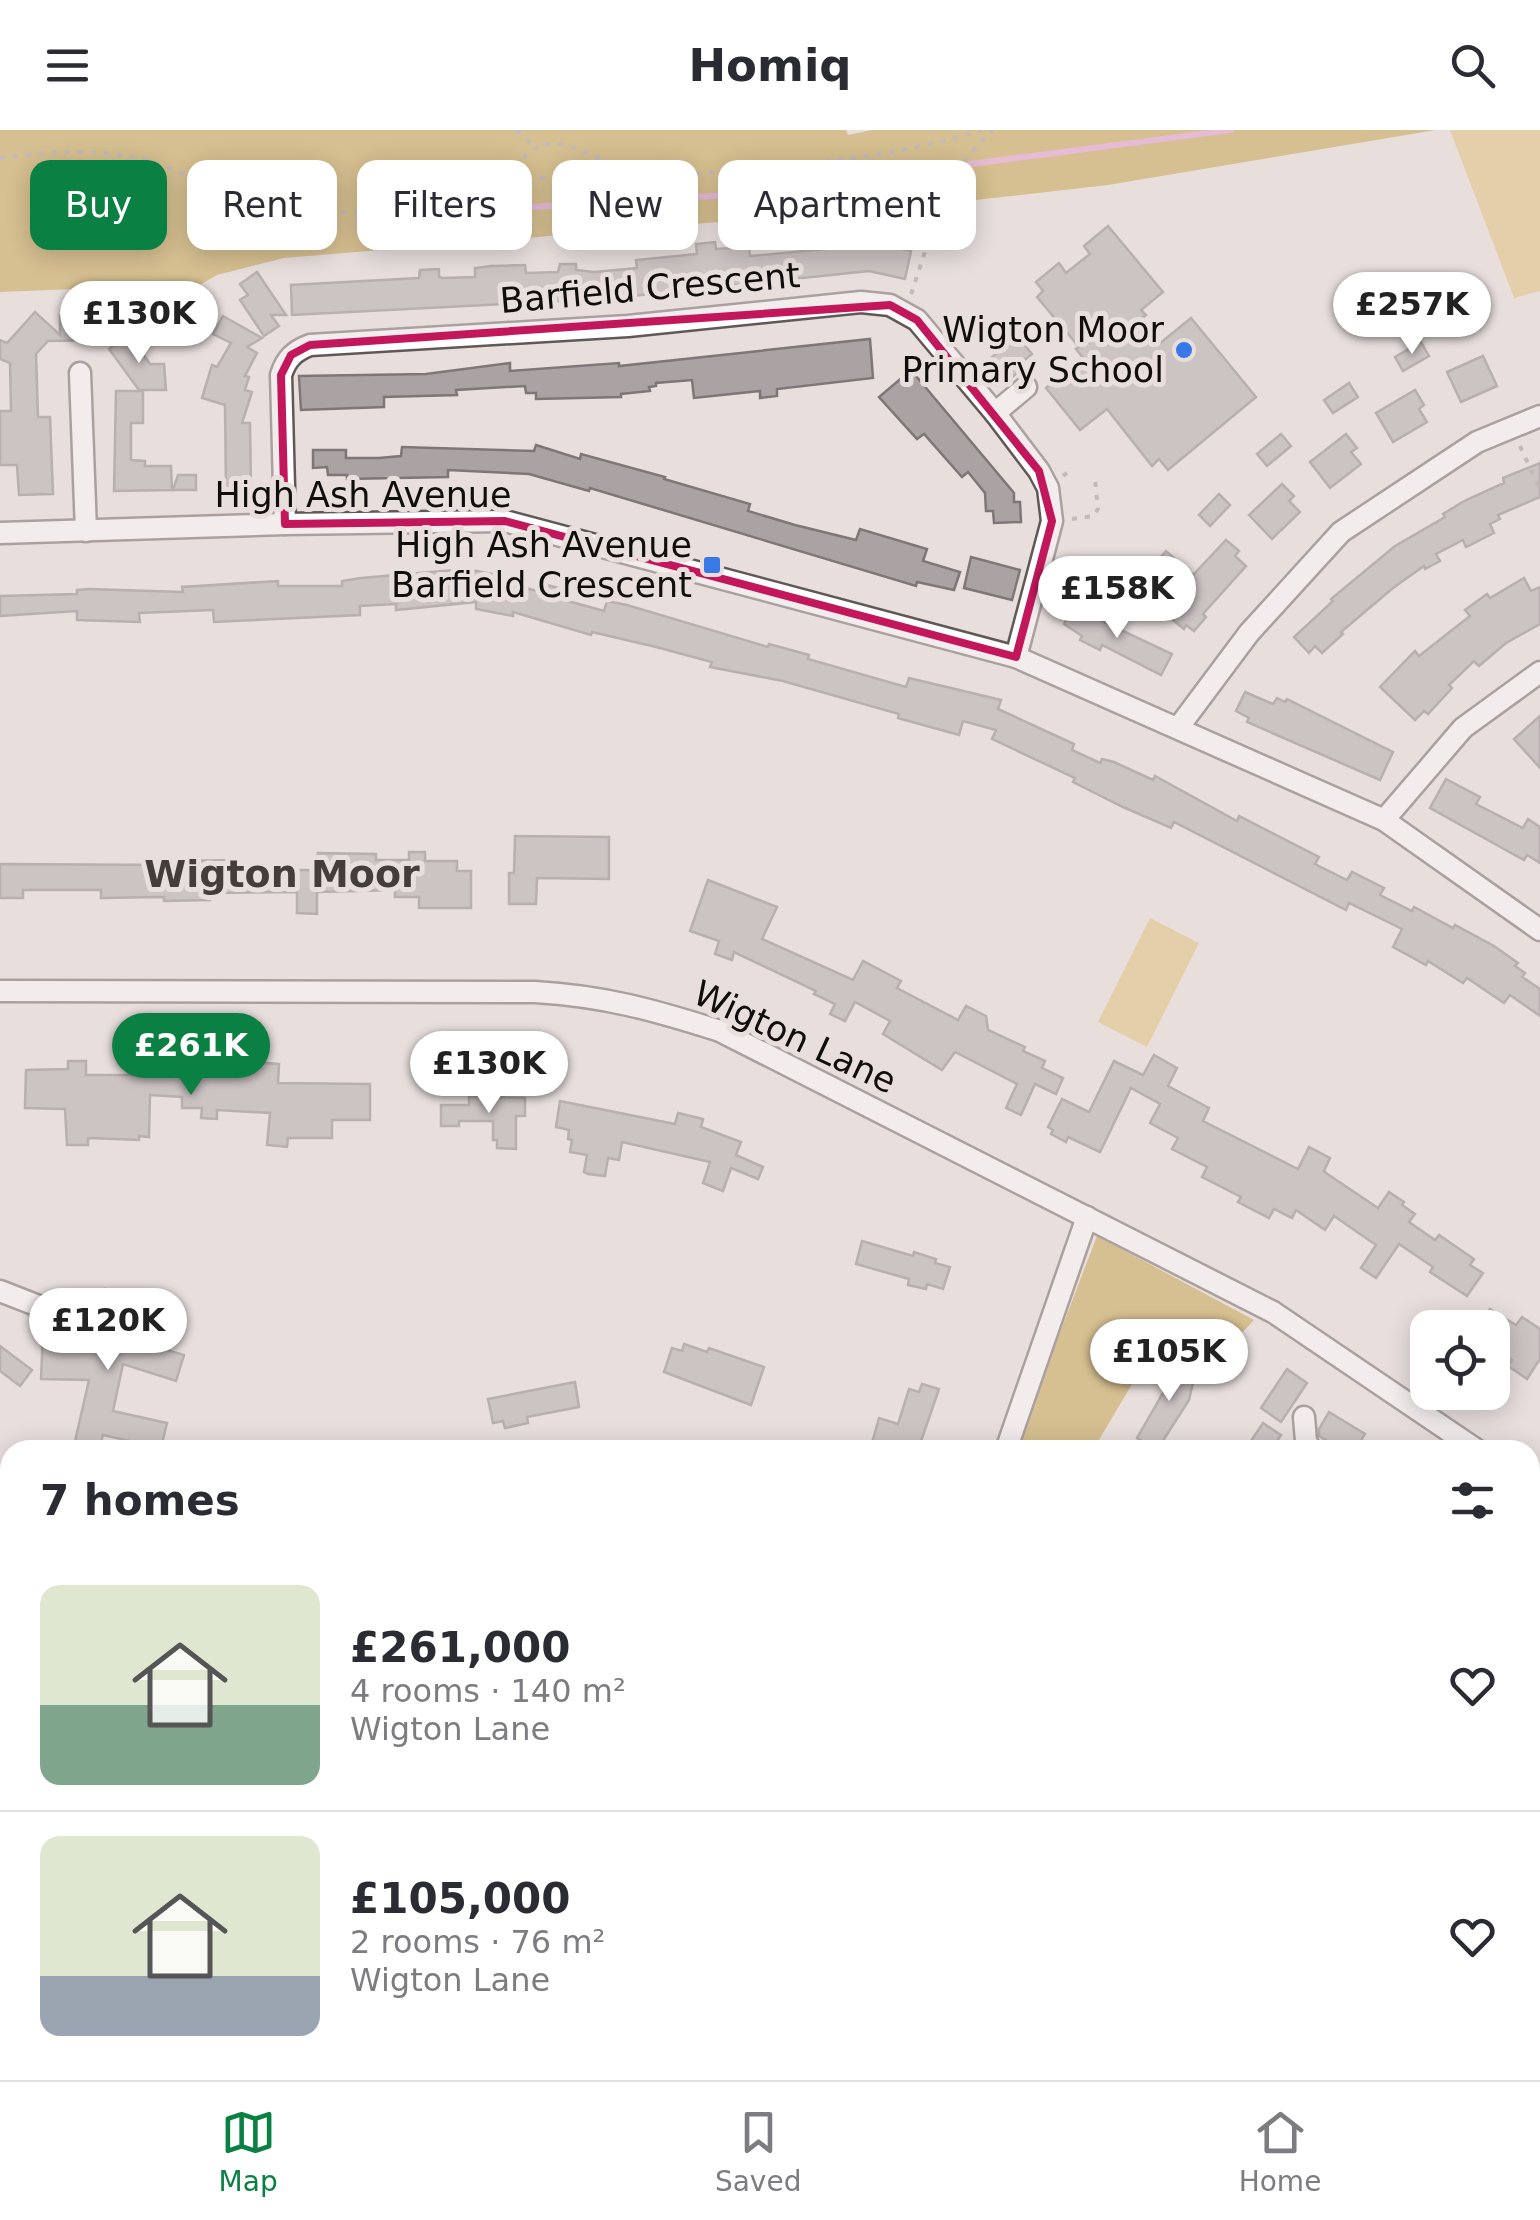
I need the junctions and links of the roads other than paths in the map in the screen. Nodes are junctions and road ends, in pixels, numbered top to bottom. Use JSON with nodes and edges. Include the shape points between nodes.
{"nodes":[{"id":1,"x":80,"y":373,"type":"dead end"},
{"id":2,"x":1026,"y":388,"type":"dead end"},
{"id":3,"x":995,"y":413,"type":"junction"},
{"id":4,"x":1540,"y":416,"type":"edge"},
{"id":5,"x":284,"y":524,"type":"junction"},
{"id":6,"x":86,"y":530,"type":"junction"},
{"id":7,"x":0,"y":533,"type":"edge"},
{"id":8,"x":1016,"y":656,"type":"junction"},
{"id":9,"x":1540,"y":672,"type":"edge"},
{"id":10,"x":1178,"y":728,"type":"junction"},
{"id":11,"x":1384,"y":820,"type":"junction"},
{"id":12,"x":1540,"y":930,"type":"edge"},
{"id":13,"x":0,"y":990,"type":"edge"},
{"id":14,"x":1087,"y":1217,"type":"junction"},
{"id":15,"x":0,"y":1292,"type":"edge"},
{"id":16,"x":72,"y":1320,"type":"dead end"},
{"id":17,"x":1304,"y":1416,"type":"dead end"},
{"id":18,"x":1009,"y":1440,"type":"edge"},
{"id":19,"x":1306,"y":1440,"type":"edge"},
{"id":20,"x":1462,"y":1440,"type":"edge"}],
"edges":[{"from":1,"to":6,"type":"street"},
{"from":2,"to":3,"type":"street"},
{"from":3,"to":5,"type":"street","name":"Barfield Crescent","via":[[916,320],[890,305],[861,302],[628,326],[310,345],[291,355],[281,375]]},
{"from":3,"to":8,"type":"street","via":[[1048,488],[1052,521]]},
{"from":4,"to":10,"type":"street","via":[[1477,442],[1341,532],[1248,632]]},
{"from":5,"to":6,"type":"street","name":"High Ash Avenue"},
{"from":5,"to":8,"type":"street","name":"High Ash Avenue","via":[[505,521]]},
{"from":6,"to":7,"type":"street","name":"High Ash Avenue"},
{"from":8,"to":10,"type":"street","name":"High Ash Avenue"},
{"from":9,"to":11,"type":"street","via":[[1463,728]]},
{"from":10,"to":11,"type":"street","name":"High Ash Avenue"},
{"from":11,"to":12,"type":"street","name":"High Ash Avenue"},
{"from":13,"to":14,"type":"street","name":"Wigton Lane","via":[[535,992],[634,1004],[720,1030]]},
{"from":14,"to":18,"type":"street"},
{"from":14,"to":20,"type":"street","name":"Wigton Lane","via":[[1272,1312]]},
{"from":15,"to":16,"type":"street"},
{"from":17,"to":19,"type":"street"}]}
